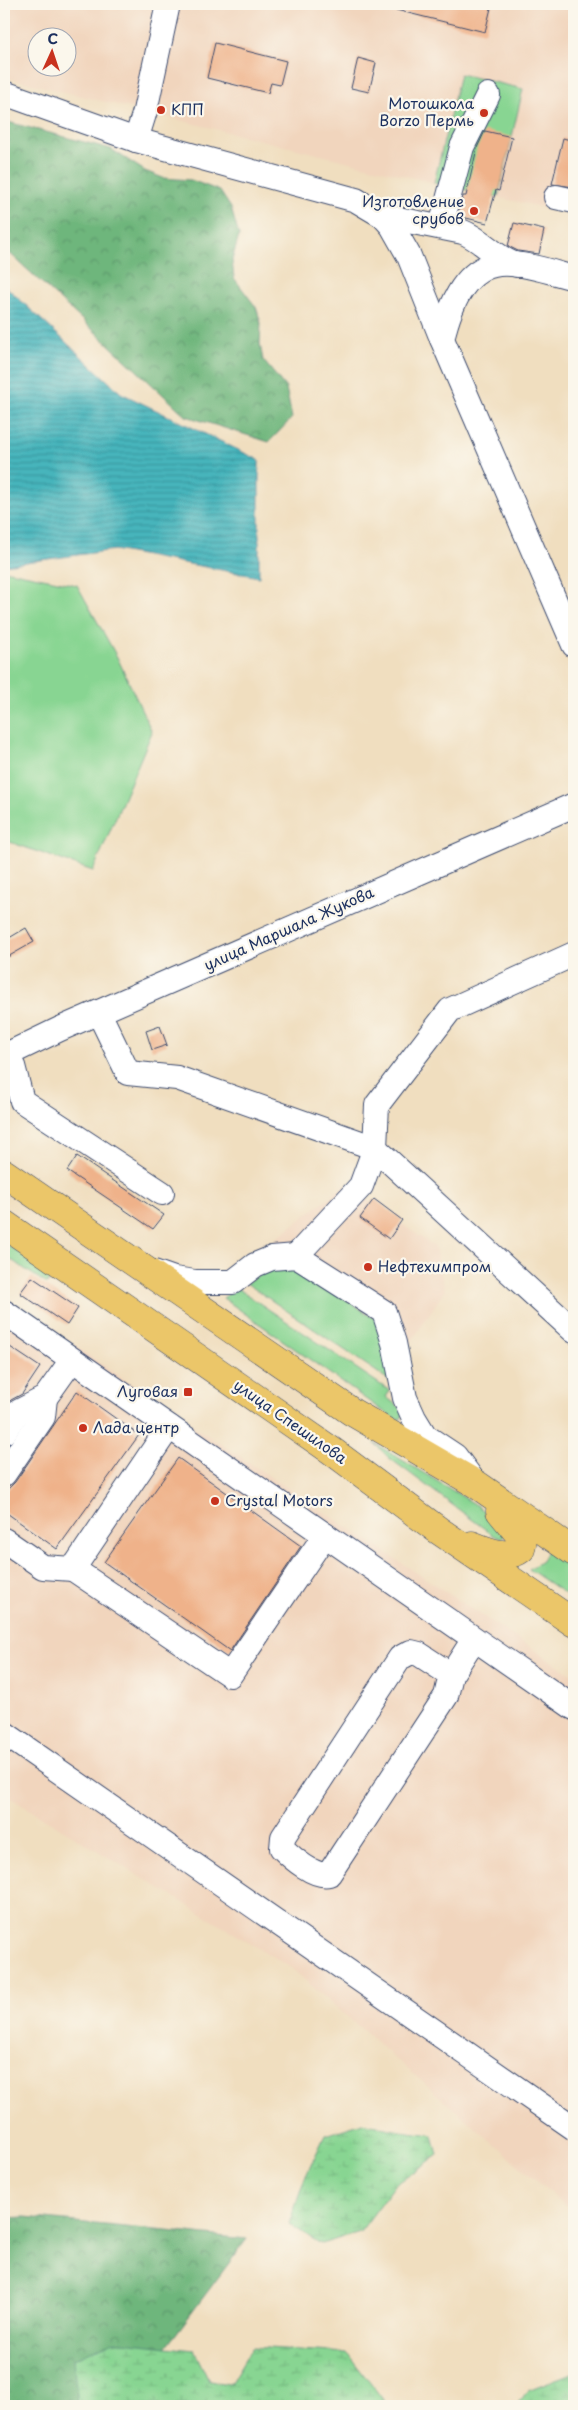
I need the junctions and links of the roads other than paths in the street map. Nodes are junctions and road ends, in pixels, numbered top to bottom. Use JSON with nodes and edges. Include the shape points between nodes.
{"nodes":[{"id":1,"x":168,"y":4,"type":"edge"},
{"id":2,"x":4,"y":93,"type":"edge"},
{"id":3,"x":488,"y":95,"type":"dead end"},
{"id":4,"x":136,"y":140,"type":"junction"},
{"id":5,"x":383,"y":216,"type":"junction"},
{"id":6,"x":441,"y":226,"type":"junction"},
{"id":7,"x":518,"y":266,"type":"junction"},
{"id":8,"x":574,"y":278,"type":"edge"},
{"id":9,"x":442,"y":339,"type":"junction"},
{"id":10,"x":574,"y":645,"type":"edge"},
{"id":11,"x":574,"y":804,"type":"edge"},
{"id":12,"x":574,"y":954,"type":"edge"},
{"id":13,"x":98,"y":1013,"type":"junction"},
{"id":14,"x":4,"y":1058,"type":"edge"},
{"id":15,"x":375,"y":1148,"type":"junction"},
{"id":16,"x":4,"y":1164,"type":"edge"},
{"id":17,"x":4,"y":1173,"type":"edge"},
{"id":18,"x":162,"y":1192,"type":"dead end"},
{"id":19,"x":42,"y":1200,"type":"junction"},
{"id":20,"x":4,"y":1224,"type":"edge"},
{"id":21,"x":296,"y":1256,"type":"junction"},
{"id":22,"x":139,"y":1266,"type":"junction"},
{"id":23,"x":4,"y":1312,"type":"edge"},
{"id":24,"x":574,"y":1331,"type":"edge"},
{"id":25,"x":72,"y":1360,"type":"junction"},
{"id":26,"x":45,"y":1398,"type":"junction"},
{"id":27,"x":169,"y":1427,"type":"junction"},
{"id":28,"x":4,"y":1432,"type":"edge"},
{"id":29,"x":4,"y":1474,"type":"edge"},
{"id":30,"x":476,"y":1484,"type":"junction"},
{"id":31,"x":438,"y":1530,"type":"junction"},
{"id":32,"x":325,"y":1535,"type":"junction"},
{"id":33,"x":4,"y":1540,"type":"edge"},
{"id":34,"x":574,"y":1552,"type":"edge"},
{"id":35,"x":72,"y":1569,"type":"junction"},
{"id":36,"x":574,"y":1623,"type":"edge"},
{"id":37,"x":474,"y":1639,"type":"junction"},
{"id":38,"x":451,"y":1675,"type":"junction"},
{"id":39,"x":574,"y":1708,"type":"edge"},
{"id":40,"x":4,"y":1733,"type":"edge"},
{"id":41,"x":574,"y":2128,"type":"edge"}],
"edges":[{"from":1,"to":4,"type":"street"},
{"from":2,"to":4,"type":"street"},
{"from":3,"to":6,"type":"street","via":[[462,148]]},
{"from":4,"to":5,"type":"street","via":[[356,200]]},
{"from":5,"to":6,"type":"street"},
{"from":5,"to":9,"type":"street","via":[[409,256]]},
{"from":6,"to":7,"type":"street","via":[[470,234],[501,258]]},
{"from":7,"to":8,"type":"street"},
{"from":7,"to":9,"type":"street","via":[[489,266],[468,282],[450,306]]},
{"from":9,"to":10,"type":"street"},
{"from":11,"to":13,"type":"street","name":"улица Маршала Жукова"},
{"from":12,"to":15,"type":"street","via":[[450,1010],[377,1104]]},
{"from":13,"to":14,"type":"street","name":"улица Маршала Жукова"},
{"from":13,"to":15,"type":"street","via":[[128,1073],[177,1078]]},
{"from":14,"to":18,"type":"street","via":[[13,1066],[22,1101]]},
{"from":15,"to":21,"type":"street","via":[[361,1186]]},
{"from":15,"to":24,"type":"street"},
{"from":16,"to":19,"type":"street"},
{"from":17,"to":19,"type":"main road"},
{"from":19,"to":22,"type":"main road"},
{"from":20,"to":31,"type":"main road","name":"улица Спешилова","via":[[324,1446]]},
{"from":21,"to":22,"type":"street","via":[[272,1258],[255,1264],[232,1282],[174,1280]]},
{"from":21,"to":30,"type":"street","via":[[384,1312],[405,1398],[414,1418],[425,1436],[455,1456]]},
{"from":22,"to":30,"type":"main road","via":[[352,1412]]},
{"from":23,"to":25,"type":"street"},
{"from":25,"to":26,"type":"street"},
{"from":25,"to":27,"type":"street"},
{"from":26,"to":28,"type":"street","via":[[18,1412]]},
{"from":26,"to":29,"type":"street","via":[[42,1417]]},
{"from":27,"to":32,"type":"street"},
{"from":27,"to":35,"type":"street"},
{"from":30,"to":31,"type":"main road","via":[[517,1529],[523,1539],[521,1549],[514,1554],[502,1554],[481,1549]]},
{"from":30,"to":34,"type":"main road"},
{"from":31,"to":36,"type":"main road","name":"улица Спешилова"},
{"from":32,"to":35,"type":"street","via":[[230,1675]]},
{"from":32,"to":37,"type":"street"},
{"from":33,"to":35,"type":"street","via":[[43,1566]]},
{"from":37,"to":38,"type":"street"},
{"from":37,"to":39,"type":"street"},
{"from":38,"to":38,"type":"street","via":[[419,1654],[411,1652],[400,1658],[283,1837],[282,1848],[287,1854],[317,1873],[329,1874],[446,1696]]},
{"from":40,"to":41,"type":"street"}]}
